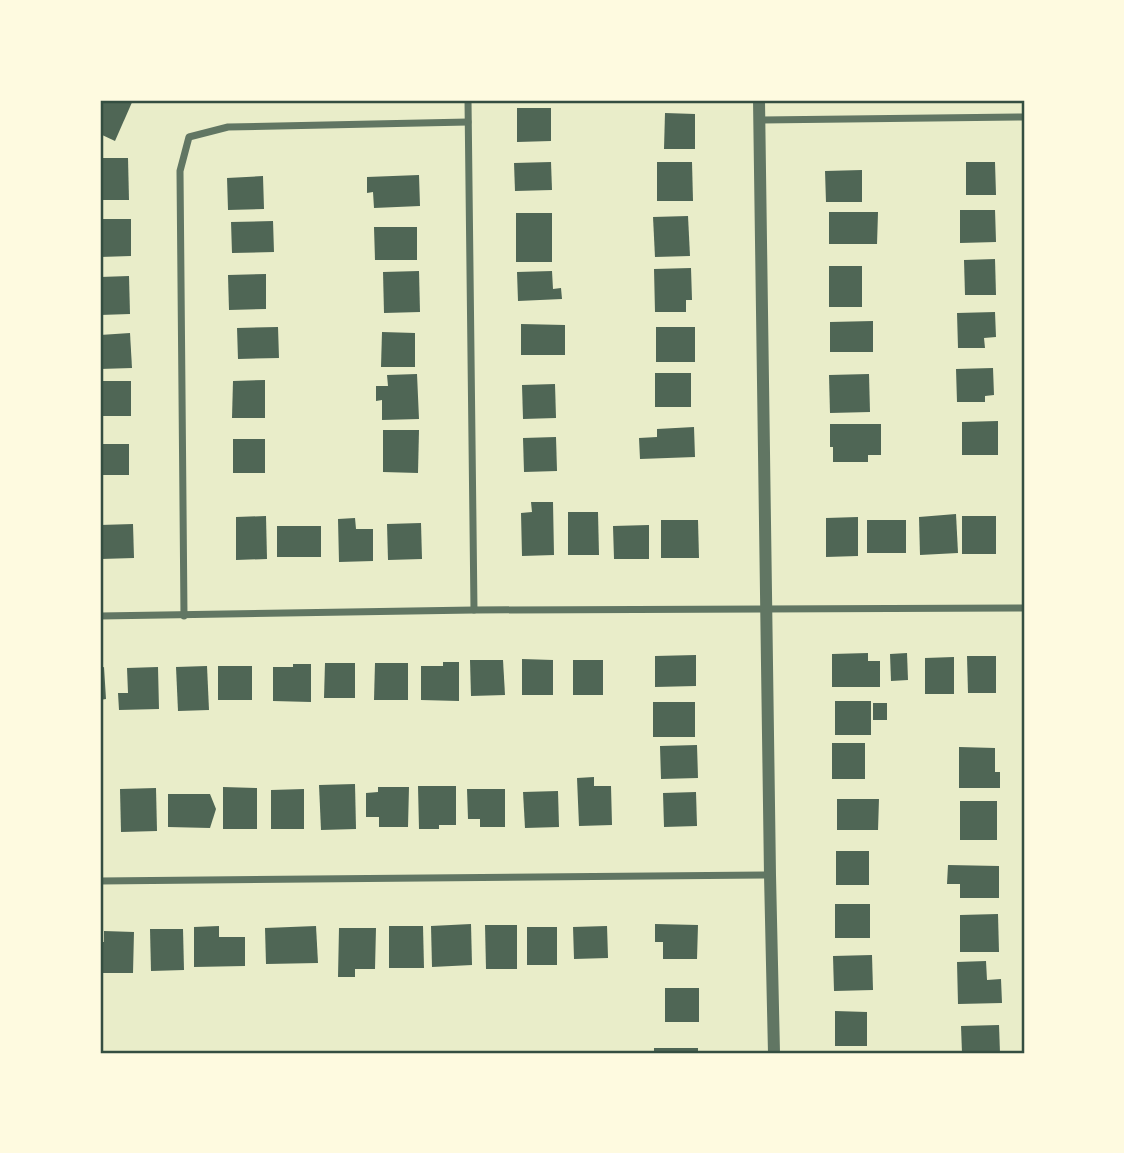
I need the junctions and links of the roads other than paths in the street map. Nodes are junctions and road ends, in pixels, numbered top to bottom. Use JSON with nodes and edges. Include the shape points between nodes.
{"nodes":[{"id":1,"x":468,"y":100,"type":"edge"},
{"id":2,"x":759,"y":100,"type":"edge"},
{"id":3,"x":1024,"y":117,"type":"edge"},
{"id":4,"x":760,"y":120,"type":"junction"},
{"id":5,"x":468,"y":122,"type":"junction"},
{"id":6,"x":767,"y":608,"type":"junction"},
{"id":7,"x":1024,"y":608,"type":"edge"},
{"id":8,"x":474,"y":610,"type":"junction"},
{"id":9,"x":184,"y":616,"type":"junction"},
{"id":10,"x":100,"y":617,"type":"edge"},
{"id":11,"x":770,"y":875,"type":"junction"},
{"id":12,"x":100,"y":881,"type":"edge"},
{"id":13,"x":775,"y":1053,"type":"edge"}],
"edges":[{"from":1,"to":5,"type":"street"},
{"from":2,"to":4,"type":"street"},
{"from":3,"to":4,"type":"street"},
{"from":4,"to":6,"type":"street"},
{"from":5,"to":8,"type":"street"},
{"from":5,"to":9,"type":"street","via":[[228,127],[189,137],[180,171]]},
{"from":6,"to":7,"type":"street"},
{"from":6,"to":8,"type":"street"},
{"from":6,"to":11,"type":"street"},
{"from":8,"to":9,"type":"street"},
{"from":9,"to":10,"type":"street"},
{"from":11,"to":12,"type":"street"},
{"from":11,"to":13,"type":"street"}]}
